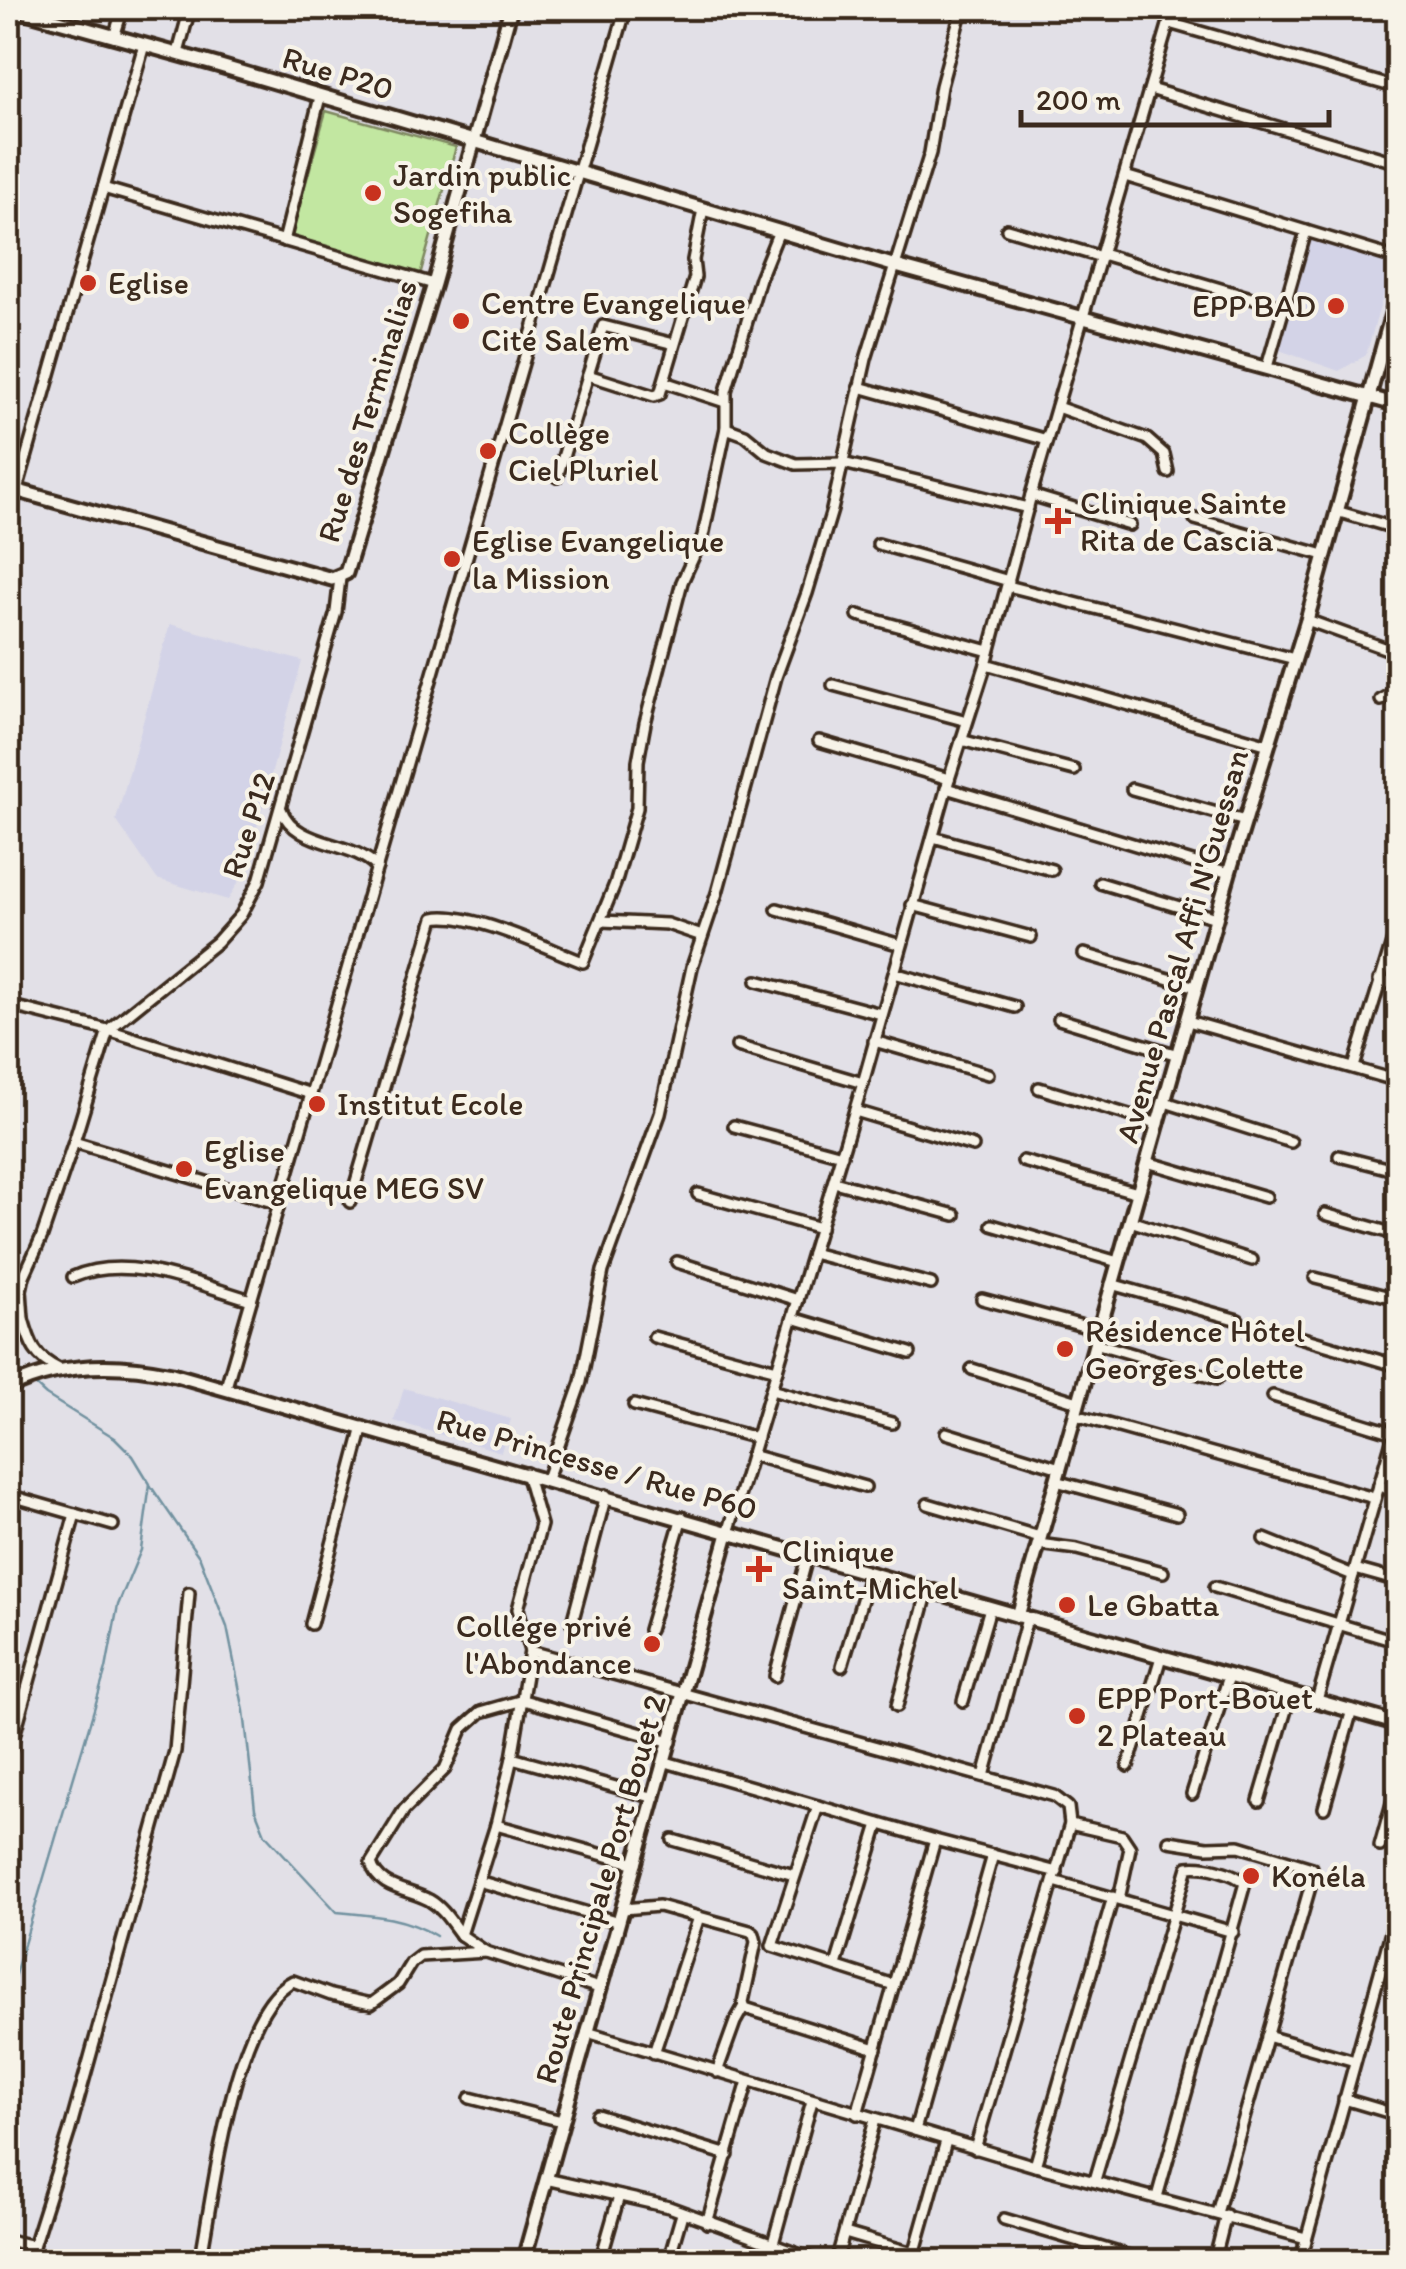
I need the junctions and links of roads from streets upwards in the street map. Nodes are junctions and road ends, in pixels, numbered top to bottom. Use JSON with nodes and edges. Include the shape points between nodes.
{"nodes":[{"id":1,"x":12,"y":8,"type":"edge"},
{"id":2,"x":122,"y":8,"type":"edge"},
{"id":3,"x":190,"y":8,"type":"edge"},
{"id":4,"x":511,"y":8,"type":"edge"},
{"id":5,"x":626,"y":8,"type":"edge"},
{"id":6,"x":962,"y":8,"type":"edge"},
{"id":7,"x":1155,"y":8,"type":"edge"},
{"id":8,"x":1173,"y":10,"type":"edge"},
{"id":9,"x":1169,"y":24,"type":"junction"},
{"id":10,"x":114,"y":38,"type":"junction"},
{"id":11,"x":144,"y":45,"type":"junction"},
{"id":12,"x":178,"y":53,"type":"junction"},
{"id":13,"x":1398,"y":88,"type":"edge"},
{"id":14,"x":1150,"y":89,"type":"junction"},
{"id":15,"x":320,"y":98,"type":"junction"},
{"id":16,"x":476,"y":142,"type":"junction"},
{"id":17,"x":1398,"y":163,"type":"edge"},
{"id":18,"x":580,"y":172,"type":"junction"},
{"id":19,"x":1125,"y":176,"type":"junction"},
{"id":20,"x":103,"y":188,"type":"junction"},
{"id":21,"x":703,"y":208,"type":"junction"},
{"id":22,"x":1007,"y":229,"type":"dead end"},
{"id":23,"x":779,"y":231,"type":"junction"},
{"id":24,"x":1306,"y":231,"type":"junction"},
{"id":25,"x":284,"y":240,"type":"junction"},
{"id":26,"x":1102,"y":256,"type":"junction"},
{"id":27,"x":1398,"y":259,"type":"edge"},
{"id":28,"x":896,"y":266,"type":"junction"},
{"id":29,"x":434,"y":284,"type":"junction"},
{"id":30,"x":1398,"y":292,"type":"edge"},
{"id":31,"x":1285,"y":308,"type":"junction"},
{"id":32,"x":1084,"y":315,"type":"junction"},
{"id":33,"x":674,"y":344,"type":"junction"},
{"id":34,"x":1268,"y":367,"type":"junction"},
{"id":35,"x":588,"y":376,"type":"junction"},
{"id":36,"x":664,"y":382,"type":"junction"},
{"id":37,"x":859,"y":386,"type":"junction"},
{"id":38,"x":1368,"y":396,"type":"junction"},
{"id":39,"x":725,"y":402,"type":"junction"},
{"id":40,"x":1398,"y":404,"type":"edge"},
{"id":41,"x":1057,"y":407,"type":"junction"},
{"id":42,"x":726,"y":428,"type":"junction"},
{"id":43,"x":1047,"y":440,"type":"junction"},
{"id":44,"x":843,"y":463,"type":"junction"},
{"id":45,"x":1168,"y":472,"type":"dead end"},
{"id":46,"x":556,"y":478,"type":"dead end"},
{"id":47,"x":12,"y":489,"type":"edge"},
{"id":48,"x":1031,"y":495,"type":"junction"},
{"id":49,"x":1028,"y":508,"type":"junction"},
{"id":50,"x":1336,"y":511,"type":"junction"},
{"id":51,"x":1196,"y":519,"type":"dead end"},
{"id":52,"x":8,"y":521,"type":"edge"},
{"id":53,"x":1130,"y":525,"type":"dead end"},
{"id":54,"x":1398,"y":529,"type":"edge"},
{"id":55,"x":878,"y":544,"type":"dead end"},
{"id":56,"x":1324,"y":555,"type":"junction"},
{"id":57,"x":340,"y":578,"type":"junction"},
{"id":58,"x":1008,"y":584,"type":"junction"},
{"id":59,"x":858,"y":615,"type":"dead end"},
{"id":60,"x":1307,"y":620,"type":"junction"},
{"id":61,"x":989,"y":651,"type":"junction"},
{"id":62,"x":1398,"y":653,"type":"edge"},
{"id":63,"x":1295,"y":658,"type":"junction"},
{"id":64,"x":986,"y":664,"type":"junction"},
{"id":65,"x":833,"y":685,"type":"dead end"},
{"id":66,"x":1398,"y":690,"type":"edge"},
{"id":67,"x":1381,"y":700,"type":"dead end"},
{"id":68,"x":967,"y":722,"type":"junction"},
{"id":69,"x":960,"y":740,"type":"junction"},
{"id":70,"x":819,"y":741,"type":"dead end"},
{"id":71,"x":1270,"y":745,"type":"junction"},
{"id":72,"x":1074,"y":770,"type":"dead end"},
{"id":73,"x":948,"y":784,"type":"junction"},
{"id":74,"x":1132,"y":789,"type":"dead end"},
{"id":75,"x":281,"y":809,"type":"junction"},
{"id":76,"x":1246,"y":821,"type":"junction"},
{"id":77,"x":933,"y":836,"type":"junction"},
{"id":78,"x":377,"y":867,"type":"junction"},
{"id":79,"x":1052,"y":870,"type":"dead end"},
{"id":80,"x":1229,"y":873,"type":"junction"},
{"id":81,"x":1100,"y":883,"type":"dead end"},
{"id":82,"x":912,"y":904,"type":"junction"},
{"id":83,"x":777,"y":909,"type":"dead end"},
{"id":84,"x":1216,"y":918,"type":"junction"},
{"id":85,"x":602,"y":921,"type":"junction"},
{"id":86,"x":1398,"y":923,"type":"edge"},
{"id":87,"x":702,"y":936,"type":"junction"},
{"id":88,"x":1031,"y":937,"type":"dead end"},
{"id":89,"x":901,"y":945,"type":"junction"},
{"id":90,"x":1084,"y":954,"type":"dead end"},
{"id":91,"x":894,"y":974,"type":"junction"},
{"id":92,"x":1379,"y":980,"type":"junction"},
{"id":93,"x":757,"y":981,"type":"dead end"},
{"id":94,"x":1398,"y":986,"type":"edge"},
{"id":95,"x":1196,"y":987,"type":"junction"},
{"id":96,"x":8,"y":1005,"type":"edge"},
{"id":97,"x":1015,"y":1007,"type":"dead end"},
{"id":98,"x":882,"y":1014,"type":"junction"},
{"id":99,"x":1059,"y":1018,"type":"dead end"},
{"id":100,"x":1188,"y":1021,"type":"junction"},
{"id":101,"x":108,"y":1030,"type":"junction"},
{"id":102,"x":874,"y":1041,"type":"junction"},
{"id":103,"x":737,"y":1046,"type":"dead end"},
{"id":104,"x":1178,"y":1056,"type":"junction"},
{"id":105,"x":1354,"y":1067,"type":"junction"},
{"id":106,"x":988,"y":1074,"type":"dead end"},
{"id":107,"x":1398,"y":1081,"type":"edge"},
{"id":108,"x":863,"y":1083,"type":"junction"},
{"id":109,"x":1038,"y":1088,"type":"dead end"},
{"id":110,"x":311,"y":1094,"type":"junction"},
{"id":111,"x":1165,"y":1102,"type":"junction"},
{"id":112,"x":855,"y":1111,"type":"junction"},
{"id":113,"x":1159,"y":1124,"type":"junction"},
{"id":114,"x":734,"y":1126,"type":"dead end"},
{"id":115,"x":74,"y":1142,"type":"junction"},
{"id":116,"x":1291,"y":1142,"type":"dead end"},
{"id":117,"x":973,"y":1146,"type":"dead end"},
{"id":118,"x":842,"y":1156,"type":"junction"},
{"id":119,"x":1339,"y":1156,"type":"dead end"},
{"id":120,"x":1023,"y":1162,"type":"dead end"},
{"id":121,"x":1148,"y":1162,"type":"junction"},
{"id":122,"x":1398,"y":1171,"type":"edge"},
{"id":123,"x":834,"y":1182,"type":"junction"},
{"id":124,"x":1138,"y":1193,"type":"junction"},
{"id":125,"x":698,"y":1194,"type":"dead end"},
{"id":126,"x":1266,"y":1198,"type":"dead end"},
{"id":127,"x":350,"y":1202,"type":"dead end"},
{"id":128,"x":279,"y":1204,"type":"junction"},
{"id":129,"x":955,"y":1214,"type":"dead end"},
{"id":130,"x":1325,"y":1214,"type":"dead end"},
{"id":131,"x":1130,"y":1221,"type":"junction"},
{"id":132,"x":992,"y":1224,"type":"dead end"},
{"id":133,"x":820,"y":1228,"type":"junction"},
{"id":134,"x":1398,"y":1234,"type":"edge"},
{"id":135,"x":812,"y":1252,"type":"junction"},
{"id":136,"x":1252,"y":1260,"type":"dead end"},
{"id":137,"x":676,"y":1262,"type":"dead end"},
{"id":138,"x":1118,"y":1262,"type":"junction"},
{"id":139,"x":73,"y":1277,"type":"dead end"},
{"id":140,"x":1316,"y":1278,"type":"dead end"},
{"id":141,"x":931,"y":1284,"type":"dead end"},
{"id":142,"x":1112,"y":1284,"type":"junction"},
{"id":143,"x":982,"y":1299,"type":"dead end"},
{"id":144,"x":1398,"y":1299,"type":"edge"},
{"id":145,"x":251,"y":1300,"type":"junction"},
{"id":146,"x":798,"y":1300,"type":"junction"},
{"id":147,"x":8,"y":1314,"type":"edge"},
{"id":148,"x":793,"y":1318,"type":"junction"},
{"id":149,"x":23,"y":1319,"type":"junction"},
{"id":150,"x":1238,"y":1320,"type":"dead end"},
{"id":151,"x":654,"y":1336,"type":"dead end"},
{"id":152,"x":1097,"y":1336,"type":"junction"},
{"id":153,"x":1296,"y":1336,"type":"dead end"},
{"id":154,"x":910,"y":1353,"type":"dead end"},
{"id":155,"x":1398,"y":1366,"type":"edge"},
{"id":156,"x":58,"y":1369,"type":"junction"},
{"id":157,"x":777,"y":1370,"type":"junction"},
{"id":158,"x":972,"y":1370,"type":"dead end"},
{"id":159,"x":1217,"y":1379,"type":"dead end"},
{"id":160,"x":13,"y":1385,"type":"edge"},
{"id":161,"x":226,"y":1387,"type":"junction"},
{"id":162,"x":771,"y":1390,"type":"junction"},
{"id":163,"x":1273,"y":1396,"type":"dead end"},
{"id":164,"x":634,"y":1405,"type":"dead end"},
{"id":165,"x":1077,"y":1408,"type":"junction"},
{"id":166,"x":1398,"y":1420,"type":"edge"},
{"id":167,"x":892,"y":1423,"type":"dead end"},
{"id":168,"x":363,"y":1426,"type":"junction"},
{"id":169,"x":946,"y":1433,"type":"dead end"},
{"id":170,"x":1394,"y":1433,"type":"junction"},
{"id":171,"x":757,"y":1438,"type":"junction"},
{"id":172,"x":1395,"y":1446,"type":"edge"},
{"id":173,"x":751,"y":1456,"type":"junction"},
{"id":174,"x":1060,"y":1468,"type":"junction"},
{"id":175,"x":526,"y":1473,"type":"junction"},
{"id":176,"x":547,"y":1478,"type":"junction"},
{"id":177,"x":1056,"y":1481,"type":"junction"},
{"id":178,"x":1379,"y":1485,"type":"junction"},
{"id":179,"x":865,"y":1486,"type":"dead end"},
{"id":180,"x":1398,"y":1494,"type":"edge"},
{"id":181,"x":8,"y":1495,"type":"edge"},
{"id":182,"x":606,"y":1495,"type":"junction"},
{"id":183,"x":1374,"y":1498,"type":"junction"},
{"id":184,"x":928,"y":1504,"type":"dead end"},
{"id":185,"x":75,"y":1514,"type":"junction"},
{"id":186,"x":1178,"y":1514,"type":"dead end"},
{"id":187,"x":682,"y":1517,"type":"junction"},
{"id":188,"x":113,"y":1525,"type":"dead end"},
{"id":189,"x":729,"y":1530,"type":"junction"},
{"id":190,"x":1264,"y":1539,"type":"dead end"},
{"id":191,"x":1039,"y":1540,"type":"junction"},
{"id":192,"x":808,"y":1554,"type":"junction"},
{"id":193,"x":1163,"y":1572,"type":"dead end"},
{"id":194,"x":1354,"y":1572,"type":"junction"},
{"id":195,"x":870,"y":1574,"type":"junction"},
{"id":196,"x":1398,"y":1581,"type":"edge"},
{"id":197,"x":1215,"y":1587,"type":"dead end"},
{"id":198,"x":928,"y":1590,"type":"junction"},
{"id":199,"x":189,"y":1593,"type":"dead end"},
{"id":200,"x":990,"y":1608,"type":"junction"},
{"id":201,"x":1022,"y":1617,"type":"junction"},
{"id":202,"x":572,"y":1622,"type":"dead end"},
{"id":203,"x":312,"y":1624,"type":"dead end"},
{"id":204,"x":1339,"y":1624,"type":"junction"},
{"id":205,"x":648,"y":1630,"type":"dead end"},
{"id":206,"x":1398,"y":1642,"type":"edge"},
{"id":207,"x":530,"y":1651,"type":"junction"},
{"id":208,"x":1161,"y":1657,"type":"junction"},
{"id":209,"x":842,"y":1666,"type":"dead end"},
{"id":210,"x":775,"y":1676,"type":"dead end"},
{"id":211,"x":1230,"y":1676,"type":"junction"},
{"id":212,"x":1291,"y":1692,"type":"junction"},
{"id":213,"x":684,"y":1694,"type":"junction"},
{"id":214,"x":523,"y":1700,"type":"junction"},
{"id":215,"x":1317,"y":1700,"type":"junction"},
{"id":216,"x":963,"y":1701,"type":"dead end"},
{"id":217,"x":897,"y":1706,"type":"dead end"},
{"id":218,"x":1352,"y":1710,"type":"junction"},
{"id":219,"x":1398,"y":1724,"type":"edge"},
{"id":220,"x":672,"y":1742,"type":"junction"},
{"id":221,"x":8,"y":1758,"type":"edge"},
{"id":222,"x":512,"y":1758,"type":"junction"},
{"id":223,"x":666,"y":1762,"type":"junction"},
{"id":224,"x":1128,"y":1766,"type":"dead end"},
{"id":225,"x":984,"y":1776,"type":"junction"},
{"id":226,"x":1398,"y":1782,"type":"edge"},
{"id":227,"x":1192,"y":1794,"type":"dead end"},
{"id":228,"x":656,"y":1798,"type":"junction"},
{"id":229,"x":1259,"y":1800,"type":"dead end"},
{"id":230,"x":818,"y":1806,"type":"junction"},
{"id":231,"x":1324,"y":1808,"type":"dead end"},
{"id":232,"x":878,"y":1824,"type":"junction"},
{"id":233,"x":1070,"y":1824,"type":"junction"},
{"id":234,"x":496,"y":1825,"type":"junction"},
{"id":235,"x":673,"y":1840,"type":"dead end"},
{"id":236,"x":935,"y":1840,"type":"junction"},
{"id":237,"x":1169,"y":1842,"type":"dead end"},
{"id":238,"x":1380,"y":1846,"type":"dead end"},
{"id":239,"x":993,"y":1855,"type":"junction"},
{"id":240,"x":636,"y":1864,"type":"junction"},
{"id":241,"x":794,"y":1875,"type":"junction"},
{"id":242,"x":1056,"y":1876,"type":"junction"},
{"id":243,"x":478,"y":1881,"type":"junction"},
{"id":244,"x":1116,"y":1898,"type":"junction"},
{"id":245,"x":1398,"y":1908,"type":"edge"},
{"id":246,"x":1172,"y":1915,"type":"junction"},
{"id":247,"x":621,"y":1916,"type":"junction"},
{"id":248,"x":699,"y":1917,"type":"junction"},
{"id":249,"x":1233,"y":1932,"type":"junction"},
{"id":250,"x":461,"y":1935,"type":"junction"},
{"id":251,"x":756,"y":1942,"type":"junction"},
{"id":252,"x":772,"y":1946,"type":"junction"},
{"id":253,"x":486,"y":1952,"type":"junction"},
{"id":254,"x":836,"y":1965,"type":"junction"},
{"id":255,"x":894,"y":1985,"type":"junction"},
{"id":256,"x":599,"y":1988,"type":"junction"},
{"id":257,"x":744,"y":2006,"type":"junction"},
{"id":258,"x":587,"y":2032,"type":"junction"},
{"id":259,"x":1268,"y":2036,"type":"junction"},
{"id":260,"x":876,"y":2049,"type":"junction"},
{"id":261,"x":654,"y":2053,"type":"junction"},
{"id":262,"x":1355,"y":2061,"type":"junction"},
{"id":263,"x":717,"y":2072,"type":"junction"},
{"id":264,"x":748,"y":2081,"type":"junction"},
{"id":265,"x":470,"y":2098,"type":"dead end"},
{"id":266,"x":1344,"y":2099,"type":"junction"},
{"id":267,"x":812,"y":2101,"type":"junction"},
{"id":268,"x":858,"y":2114,"type":"junction"},
{"id":269,"x":596,"y":2115,"type":"dead end"},
{"id":270,"x":1398,"y":2115,"type":"edge"},
{"id":271,"x":875,"y":2120,"type":"junction"},
{"id":272,"x":562,"y":2121,"type":"junction"},
{"id":273,"x":915,"y":2130,"type":"junction"},
{"id":274,"x":946,"y":2141,"type":"junction"},
{"id":275,"x":975,"y":2149,"type":"junction"},
{"id":276,"x":728,"y":2155,"type":"junction"},
{"id":277,"x":1035,"y":2166,"type":"junction"},
{"id":278,"x":546,"y":2179,"type":"junction"},
{"id":279,"x":1096,"y":2180,"type":"junction"},
{"id":280,"x":619,"y":2196,"type":"junction"},
{"id":281,"x":1157,"y":2197,"type":"junction"},
{"id":282,"x":682,"y":2214,"type":"junction"},
{"id":283,"x":1221,"y":2214,"type":"junction"},
{"id":284,"x":1004,"y":2219,"type":"dead end"},
{"id":285,"x":706,"y":2223,"type":"junction"},
{"id":286,"x":845,"y":2233,"type":"junction"},
{"id":287,"x":1398,"y":2236,"type":"edge"},
{"id":288,"x":1306,"y":2238,"type":"junction"},
{"id":289,"x":8,"y":2240,"type":"edge"},
{"id":290,"x":33,"y":2246,"type":"junction"},
{"id":291,"x":772,"y":2247,"type":"junction"},
{"id":292,"x":913,"y":2257,"type":"edge"},
{"id":293,"x":28,"y":2262,"type":"edge"},
{"id":294,"x":200,"y":2262,"type":"edge"},
{"id":295,"x":523,"y":2262,"type":"edge"},
{"id":296,"x":600,"y":2262,"type":"edge"},
{"id":297,"x":668,"y":2262,"type":"edge"},
{"id":298,"x":820,"y":2262,"type":"edge"},
{"id":299,"x":836,"y":2262,"type":"edge"},
{"id":300,"x":943,"y":2262,"type":"edge"},
{"id":301,"x":1132,"y":2262,"type":"edge"},
{"id":302,"x":1214,"y":2262,"type":"edge"},
{"id":303,"x":1300,"y":2262,"type":"edge"},
{"id":304,"x":1391,"y":2262,"type":"edge"}],
"edges":[{"from":1,"to":10,"type":"street","name":"Rue P20"},
{"from":2,"to":10,"type":"street"},
{"from":3,"to":12,"type":"street"},
{"from":4,"to":16,"type":"street","name":"Rue des Terminalias"},
{"from":5,"to":18,"type":"street"},
{"from":6,"to":28,"type":"street"},
{"from":7,"to":8,"type":"street"},
{"from":8,"to":9,"type":"street"},
{"from":9,"to":13,"type":"street"},
{"from":9,"to":14,"type":"street"},
{"from":10,"to":11,"type":"street","name":"Rue P20"},
{"from":11,"to":12,"type":"street","name":"Rue P20"},
{"from":11,"to":20,"type":"street"},
{"from":12,"to":15,"type":"street","name":"Rue P20"},
{"from":14,"to":17,"type":"street"},
{"from":14,"to":19,"type":"street"},
{"from":15,"to":16,"type":"street","name":"Rue P20"},
{"from":15,"to":25,"type":"street"},
{"from":16,"to":18,"type":"street","name":"Rue P20"},
{"from":16,"to":29,"type":"street","name":"Rue des Terminalias"},
{"from":18,"to":21,"type":"street","name":"Rue P20"},
{"from":18,"to":78,"type":"street"},
{"from":19,"to":24,"type":"street"},
{"from":19,"to":26,"type":"street"},
{"from":20,"to":25,"type":"street"},
{"from":20,"to":47,"type":"street"},
{"from":21,"to":23,"type":"street","name":"Rue P20"},
{"from":21,"to":33,"type":"street","via":[[695,277]]},
{"from":22,"to":26,"type":"street"},
{"from":23,"to":28,"type":"street","name":"Rue P20"},
{"from":23,"to":39,"type":"street"},
{"from":24,"to":27,"type":"street"},
{"from":24,"to":31,"type":"street"},
{"from":25,"to":29,"type":"street"},
{"from":26,"to":31,"type":"street"},
{"from":26,"to":32,"type":"street"},
{"from":28,"to":32,"type":"street","name":"Rue P20"},
{"from":28,"to":37,"type":"street"},
{"from":29,"to":57,"type":"street","name":"Rue des Terminalias"},
{"from":30,"to":38,"type":"street","name":"Avenue Pascal Affi N'Guessan"},
{"from":31,"to":34,"type":"street"},
{"from":32,"to":34,"type":"street","name":"Rue P20"},
{"from":32,"to":41,"type":"street"},
{"from":33,"to":35,"type":"street","via":[[603,326]]},
{"from":33,"to":36,"type":"street"},
{"from":34,"to":38,"type":"street","name":"Rue P20"},
{"from":35,"to":36,"type":"street","via":[[654,396]]},
{"from":35,"to":46,"type":"street"},
{"from":36,"to":39,"type":"street"},
{"from":37,"to":43,"type":"street"},
{"from":37,"to":44,"type":"street"},
{"from":38,"to":40,"type":"street","name":"Rue P20"},
{"from":38,"to":50,"type":"street","name":"Avenue Pascal Affi N'Guessan"},
{"from":39,"to":42,"type":"street"},
{"from":41,"to":43,"type":"street"},
{"from":41,"to":45,"type":"street","via":[[1148,439],[1164,454]]},
{"from":42,"to":44,"type":"street","via":[[796,464]]},
{"from":42,"to":85,"type":"street","via":[[703,536],[682,582],[645,723],[637,808]]},
{"from":43,"to":48,"type":"street"},
{"from":44,"to":49,"type":"street"},
{"from":44,"to":87,"type":"street"},
{"from":47,"to":52,"type":"street"},
{"from":47,"to":57,"type":"street"},
{"from":48,"to":49,"type":"street"},
{"from":48,"to":53,"type":"street"},
{"from":49,"to":58,"type":"street"},
{"from":50,"to":54,"type":"street"},
{"from":50,"to":56,"type":"street","name":"Avenue Pascal Affi N'Guessan"},
{"from":51,"to":56,"type":"street"},
{"from":55,"to":58,"type":"street"},
{"from":56,"to":60,"type":"street","name":"Avenue Pascal Affi N'Guessan"},
{"from":57,"to":75,"type":"street","name":"Rue P12"},
{"from":58,"to":61,"type":"street"},
{"from":58,"to":63,"type":"street"},
{"from":59,"to":61,"type":"street"},
{"from":60,"to":62,"type":"street"},
{"from":60,"to":63,"type":"street","name":"Avenue Pascal Affi N'Guessan"},
{"from":61,"to":64,"type":"street"},
{"from":63,"to":71,"type":"street","name":"Avenue Pascal Affi N'Guessan"},
{"from":64,"to":68,"type":"street"},
{"from":64,"to":71,"type":"street"},
{"from":65,"to":68,"type":"street"},
{"from":66,"to":67,"type":"street"},
{"from":68,"to":69,"type":"street"},
{"from":69,"to":72,"type":"street"},
{"from":69,"to":73,"type":"street"},
{"from":70,"to":73,"type":"street"},
{"from":71,"to":76,"type":"street","name":"Avenue Pascal Affi N'Guessan"},
{"from":73,"to":77,"type":"street"},
{"from":73,"to":80,"type":"street"},
{"from":74,"to":76,"type":"street"},
{"from":75,"to":78,"type":"street","via":[[296,831],[360,852]]},
{"from":75,"to":101,"type":"street","name":"Rue P12","via":[[258,881],[230,930]]},
{"from":76,"to":80,"type":"street","name":"Avenue Pascal Affi N'Guessan"},
{"from":77,"to":79,"type":"street"},
{"from":77,"to":82,"type":"street"},
{"from":78,"to":110,"type":"street"},
{"from":80,"to":84,"type":"street","name":"Avenue Pascal Affi N'Guessan"},
{"from":81,"to":84,"type":"street"},
{"from":82,"to":88,"type":"street"},
{"from":82,"to":89,"type":"street"},
{"from":83,"to":89,"type":"street"},
{"from":84,"to":95,"type":"street","name":"Avenue Pascal Affi N'Guessan"},
{"from":85,"to":87,"type":"street","via":[[667,924]]},
{"from":85,"to":127,"type":"street","via":[[583,962],[477,923],[434,918]]},
{"from":86,"to":92,"type":"street"},
{"from":87,"to":176,"type":"street","via":[[660,1114],[603,1271],[581,1382]]},
{"from":89,"to":91,"type":"street"},
{"from":90,"to":95,"type":"street"},
{"from":91,"to":97,"type":"street"},
{"from":91,"to":98,"type":"street"},
{"from":92,"to":94,"type":"street"},
{"from":92,"to":105,"type":"street"},
{"from":93,"to":98,"type":"street"},
{"from":95,"to":100,"type":"street","name":"Avenue Pascal Affi N'Guessan"},
{"from":96,"to":101,"type":"street"},
{"from":98,"to":102,"type":"street"},
{"from":99,"to":104,"type":"street"},
{"from":100,"to":104,"type":"street","name":"Avenue Pascal Affi N'Guessan"},
{"from":100,"to":105,"type":"street"},
{"from":101,"to":110,"type":"street"},
{"from":101,"to":115,"type":"street"},
{"from":102,"to":106,"type":"street"},
{"from":102,"to":108,"type":"street"},
{"from":103,"to":108,"type":"street"},
{"from":104,"to":111,"type":"street","name":"Avenue Pascal Affi N'Guessan"},
{"from":105,"to":107,"type":"street"},
{"from":108,"to":112,"type":"street"},
{"from":109,"to":113,"type":"street"},
{"from":110,"to":128,"type":"street"},
{"from":111,"to":113,"type":"street","name":"Avenue Pascal Affi N'Guessan"},
{"from":111,"to":116,"type":"street"},
{"from":112,"to":117,"type":"street"},
{"from":112,"to":118,"type":"street"},
{"from":113,"to":121,"type":"street","name":"Avenue Pascal Affi N'Guessan"},
{"from":114,"to":118,"type":"street"},
{"from":115,"to":128,"type":"street"},
{"from":115,"to":149,"type":"street","via":[[24,1276]]},
{"from":118,"to":123,"type":"street"},
{"from":119,"to":122,"type":"street"},
{"from":120,"to":124,"type":"street"},
{"from":121,"to":124,"type":"street","name":"Avenue Pascal Affi N'Guessan"},
{"from":121,"to":126,"type":"street"},
{"from":123,"to":129,"type":"street"},
{"from":123,"to":133,"type":"street"},
{"from":124,"to":131,"type":"street","name":"Avenue Pascal Affi N'Guessan"},
{"from":125,"to":133,"type":"street"},
{"from":128,"to":145,"type":"street"},
{"from":130,"to":134,"type":"street"},
{"from":131,"to":136,"type":"street"},
{"from":131,"to":138,"type":"street","name":"Avenue Pascal Affi N'Guessan"},
{"from":132,"to":138,"type":"street"},
{"from":133,"to":135,"type":"street"},
{"from":135,"to":141,"type":"street"},
{"from":135,"to":146,"type":"street"},
{"from":137,"to":146,"type":"street"},
{"from":138,"to":142,"type":"street","name":"Avenue Pascal Affi N'Guessan"},
{"from":139,"to":145,"type":"street","via":[[94,1269],[144,1270]]},
{"from":140,"to":144,"type":"street"},
{"from":142,"to":150,"type":"street"},
{"from":142,"to":152,"type":"street","name":"Avenue Pascal Affi N'Guessan"},
{"from":143,"to":152,"type":"street"},
{"from":145,"to":161,"type":"street"},
{"from":146,"to":148,"type":"street"},
{"from":147,"to":149,"type":"street"},
{"from":148,"to":154,"type":"street"},
{"from":148,"to":157,"type":"street"},
{"from":149,"to":156,"type":"street","via":[[33,1350]]},
{"from":151,"to":157,"type":"street"},
{"from":152,"to":159,"type":"street"},
{"from":152,"to":165,"type":"street","name":"Avenue Pascal Affi N'Guessan"},
{"from":153,"to":155,"type":"street"},
{"from":156,"to":160,"type":"street","name":"Rue Princesse / Rue P60"},
{"from":156,"to":161,"type":"street","name":"Rue Princesse / Rue P60","via":[[130,1366]]},
{"from":157,"to":162,"type":"street"},
{"from":158,"to":165,"type":"street"},
{"from":161,"to":168,"type":"street","name":"Rue Princesse / Rue P60"},
{"from":162,"to":167,"type":"street"},
{"from":162,"to":171,"type":"street"},
{"from":163,"to":170,"type":"street"},
{"from":164,"to":171,"type":"street"},
{"from":165,"to":174,"type":"street","name":"Avenue Pascal Affi N'Guessan"},
{"from":165,"to":183,"type":"street"},
{"from":166,"to":170,"type":"street"},
{"from":168,"to":175,"type":"street","name":"Rue Princesse / Rue P60"},
{"from":168,"to":203,"type":"street"},
{"from":169,"to":174,"type":"street"},
{"from":170,"to":172,"type":"street"},
{"from":171,"to":173,"type":"street"},
{"from":172,"to":178,"type":"street"},
{"from":173,"to":179,"type":"street"},
{"from":173,"to":189,"type":"street"},
{"from":174,"to":177,"type":"street","name":"Avenue Pascal Affi N'Guessan"},
{"from":175,"to":176,"type":"street","name":"Rue Princesse / Rue P60"},
{"from":175,"to":207,"type":"street","via":[[541,1525],[518,1609]]},
{"from":176,"to":182,"type":"street","name":"Rue Princesse / Rue P60"},
{"from":177,"to":186,"type":"street"},
{"from":177,"to":191,"type":"street","name":"Avenue Pascal Affi N'Guessan"},
{"from":178,"to":180,"type":"street"},
{"from":178,"to":183,"type":"street"},
{"from":181,"to":185,"type":"street"},
{"from":182,"to":187,"type":"street","name":"Rue Princesse / Rue P60"},
{"from":182,"to":202,"type":"street"},
{"from":183,"to":194,"type":"street"},
{"from":184,"to":191,"type":"street"},
{"from":185,"to":188,"type":"street"},
{"from":185,"to":221,"type":"street"},
{"from":187,"to":189,"type":"street","name":"Rue Princesse / Rue P60"},
{"from":187,"to":205,"type":"street"},
{"from":189,"to":192,"type":"street","name":"Rue Princesse / Rue P60"},
{"from":189,"to":213,"type":"street","name":"Route Principale Port Bouet 2"},
{"from":190,"to":194,"type":"street"},
{"from":191,"to":193,"type":"street"},
{"from":191,"to":201,"type":"street","name":"Avenue Pascal Affi N'Guessan"},
{"from":192,"to":195,"type":"street","name":"Rue Princesse / Rue P60"},
{"from":192,"to":210,"type":"street"},
{"from":194,"to":196,"type":"street"},
{"from":194,"to":204,"type":"street"},
{"from":195,"to":198,"type":"street","name":"Rue Princesse / Rue P60"},
{"from":195,"to":209,"type":"street"},
{"from":197,"to":204,"type":"street"},
{"from":198,"to":200,"type":"street","name":"Rue Princesse / Rue P60"},
{"from":198,"to":217,"type":"street"},
{"from":199,"to":290,"type":"street","via":[[175,1750]]},
{"from":200,"to":201,"type":"street","name":"Rue Princesse / Rue P60"},
{"from":200,"to":216,"type":"street"},
{"from":201,"to":208,"type":"street","name":"Rue Princesse / Rue P60"},
{"from":201,"to":225,"type":"street"},
{"from":204,"to":206,"type":"street"},
{"from":204,"to":215,"type":"street"},
{"from":207,"to":213,"type":"street"},
{"from":207,"to":214,"type":"street"},
{"from":208,"to":211,"type":"street","name":"Rue Princesse / Rue P60"},
{"from":208,"to":224,"type":"street"},
{"from":211,"to":212,"type":"street","name":"Rue Princesse / Rue P60"},
{"from":211,"to":227,"type":"street"},
{"from":212,"to":215,"type":"street","name":"Rue Princesse / Rue P60"},
{"from":212,"to":229,"type":"street"},
{"from":213,"to":220,"type":"street","name":"Route Principale Port Bouet 2"},
{"from":213,"to":225,"type":"street"},
{"from":214,"to":220,"type":"street"},
{"from":214,"to":222,"type":"street"},
{"from":214,"to":250,"type":"street","via":[[470,1719],[445,1770],[404,1810],[371,1863],[387,1884],[440,1908]]},
{"from":215,"to":218,"type":"street","name":"Rue Princesse / Rue P60"},
{"from":218,"to":219,"type":"street","name":"Rue Princesse / Rue P60"},
{"from":218,"to":231,"type":"street"},
{"from":220,"to":223,"type":"street","name":"Route Principale Port Bouet 2"},
{"from":222,"to":228,"type":"street"},
{"from":222,"to":234,"type":"street"},
{"from":223,"to":228,"type":"street","name":"Route Principale Port Bouet 2"},
{"from":223,"to":230,"type":"street"},
{"from":225,"to":233,"type":"street","via":[[1061,1799]]},
{"from":226,"to":238,"type":"street"},
{"from":228,"to":240,"type":"street","name":"Route Principale Port Bouet 2"},
{"from":230,"to":232,"type":"street"},
{"from":230,"to":241,"type":"street"},
{"from":232,"to":236,"type":"street"},
{"from":232,"to":254,"type":"street"},
{"from":233,"to":242,"type":"street"},
{"from":233,"to":244,"type":"street","via":[[1128,1841]]},
{"from":234,"to":240,"type":"street"},
{"from":234,"to":243,"type":"street"},
{"from":235,"to":241,"type":"street"},
{"from":236,"to":239,"type":"street"},
{"from":236,"to":255,"type":"street"},
{"from":237,"to":259,"type":"street","via":[[1239,1846],[1312,1868]]},
{"from":239,"to":242,"type":"street"},
{"from":239,"to":273,"type":"street"},
{"from":240,"to":247,"type":"street","name":"Route Principale Port Bouet 2"},
{"from":241,"to":252,"type":"street"},
{"from":242,"to":244,"type":"street"},
{"from":242,"to":275,"type":"street"},
{"from":243,"to":247,"type":"street"},
{"from":243,"to":250,"type":"street"},
{"from":244,"to":246,"type":"street"},
{"from":244,"to":277,"type":"street"},
{"from":245,"to":262,"type":"street"},
{"from":246,"to":249,"type":"street"},
{"from":246,"to":249,"type":"street","via":[[1188,1867],[1201,1866],[1244,1880]]},
{"from":246,"to":279,"type":"street"},
{"from":247,"to":248,"type":"street","via":[[660,1906]]},
{"from":247,"to":256,"type":"street","name":"Route Principale Port Bouet 2"},
{"from":248,"to":251,"type":"street","via":[[750,1932]]},
{"from":248,"to":261,"type":"street"},
{"from":249,"to":281,"type":"street"},
{"from":250,"to":253,"type":"street"},
{"from":251,"to":252,"type":"street"},
{"from":251,"to":257,"type":"street"},
{"from":252,"to":254,"type":"street"},
{"from":253,"to":256,"type":"street"},
{"from":253,"to":294,"type":"street","via":[[420,1956],[371,2004],[293,1981],[280,1988],[258,2019],[236,2085]]},
{"from":254,"to":255,"type":"street"},
{"from":255,"to":260,"type":"street"},
{"from":256,"to":258,"type":"street","name":"Route Principale Port Bouet 2"},
{"from":257,"to":260,"type":"street"},
{"from":257,"to":263,"type":"street"},
{"from":258,"to":261,"type":"street"},
{"from":258,"to":272,"type":"street","name":"Route Principale Port Bouet 2"},
{"from":259,"to":262,"type":"street"},
{"from":259,"to":283,"type":"street"},
{"from":260,"to":268,"type":"street"},
{"from":261,"to":263,"type":"street"},
{"from":262,"to":266,"type":"street"},
{"from":263,"to":264,"type":"street"},
{"from":264,"to":267,"type":"street"},
{"from":264,"to":276,"type":"street"},
{"from":265,"to":272,"type":"street"},
{"from":266,"to":270,"type":"street"},
{"from":266,"to":288,"type":"street"},
{"from":267,"to":268,"type":"street"},
{"from":267,"to":291,"type":"street"},
{"from":268,"to":271,"type":"street"},
{"from":269,"to":276,"type":"street"},
{"from":271,"to":273,"type":"street"},
{"from":271,"to":286,"type":"street"},
{"from":272,"to":278,"type":"street","name":"Route Principale Port Bouet 2"},
{"from":273,"to":274,"type":"street"},
{"from":274,"to":275,"type":"street"},
{"from":274,"to":292,"type":"street"},
{"from":275,"to":277,"type":"street"},
{"from":276,"to":285,"type":"street"},
{"from":277,"to":279,"type":"street"},
{"from":278,"to":280,"type":"street"},
{"from":278,"to":295,"type":"street","name":"Route Principale Port Bouet 2"},
{"from":279,"to":281,"type":"street"},
{"from":280,"to":282,"type":"street"},
{"from":280,"to":296,"type":"street"},
{"from":281,"to":283,"type":"street"},
{"from":282,"to":285,"type":"street"},
{"from":282,"to":297,"type":"street"},
{"from":283,"to":288,"type":"street"},
{"from":283,"to":302,"type":"street"},
{"from":284,"to":301,"type":"street"},
{"from":285,"to":291,"type":"street"},
{"from":286,"to":292,"type":"street"},
{"from":286,"to":299,"type":"street"},
{"from":287,"to":304,"type":"street"},
{"from":288,"to":303,"type":"street"},
{"from":289,"to":290,"type":"street"},
{"from":290,"to":293,"type":"street"},
{"from":291,"to":298,"type":"street"},
{"from":292,"to":300,"type":"street"}]}
